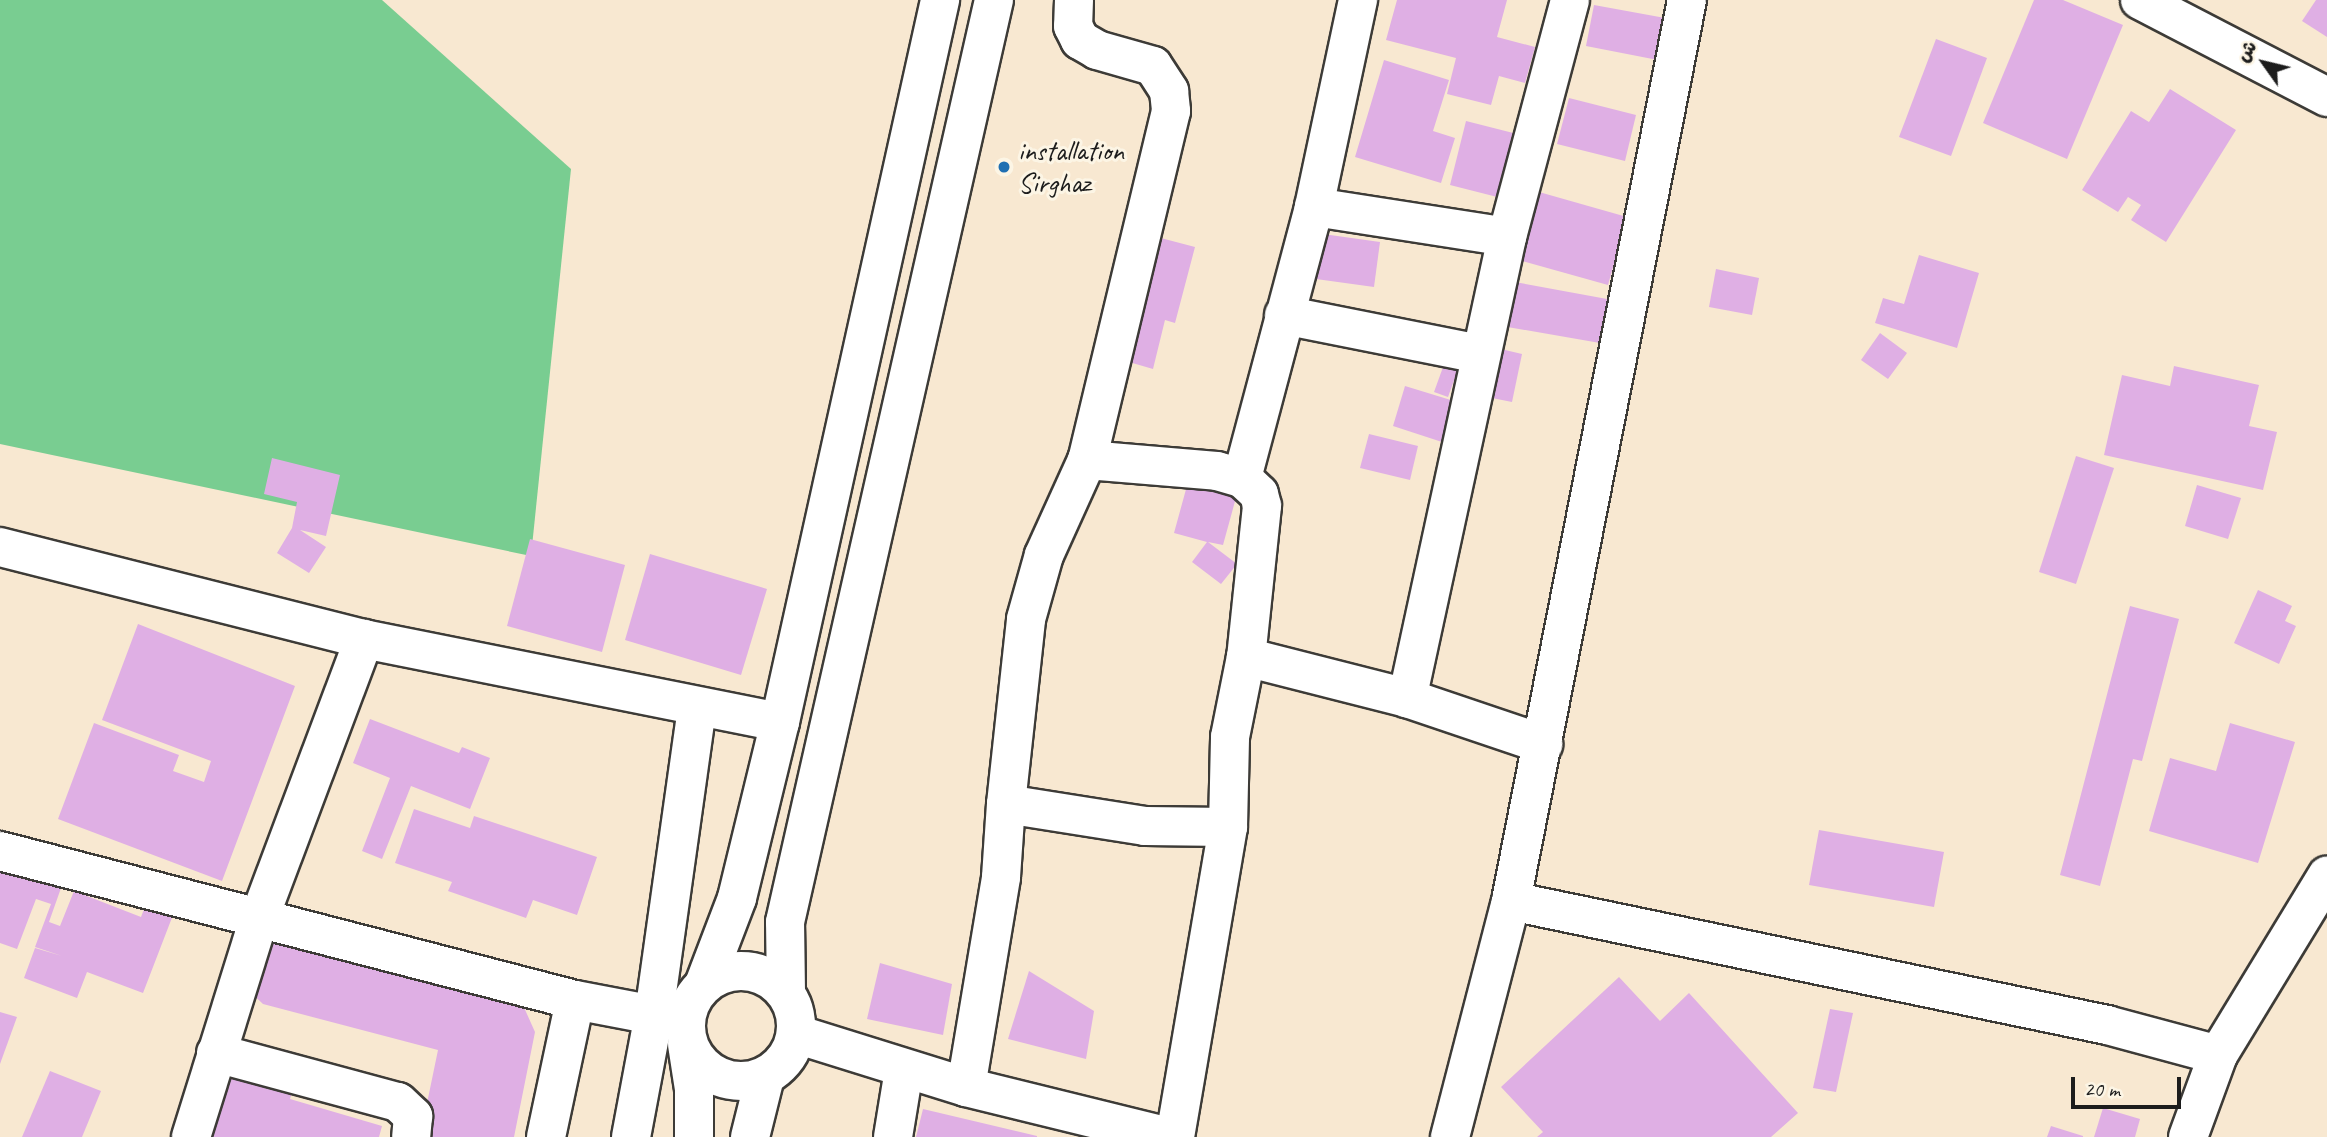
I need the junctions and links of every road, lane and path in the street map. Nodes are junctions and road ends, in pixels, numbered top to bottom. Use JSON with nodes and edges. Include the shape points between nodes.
{"nodes":[{"id":1,"x":940,"y":0,"type":"edge"},
{"id":2,"x":994,"y":0,"type":"edge"},
{"id":3,"x":1074,"y":0,"type":"edge"},
{"id":4,"x":1358,"y":0,"type":"edge"},
{"id":5,"x":1570,"y":0,"type":"edge"},
{"id":6,"x":2140,"y":0,"type":"edge"},
{"id":7,"x":1684,"y":1,"type":"edge"},
{"id":8,"x":2327,"y":97,"type":"edge"},
{"id":9,"x":1314,"y":207,"type":"junction"},
{"id":10,"x":1507,"y":237,"type":"junction"},
{"id":11,"x":1284,"y":315,"type":"junction"},
{"id":12,"x":1479,"y":354,"type":"junction"},
{"id":13,"x":1087,"y":460,"type":"junction"},
{"id":14,"x":1242,"y":478,"type":"junction"},
{"id":15,"x":0,"y":547,"type":"edge"},
{"id":16,"x":364,"y":639,"type":"junction"},
{"id":17,"x":1246,"y":657,"type":"junction"},
{"id":18,"x":1407,"y":698,"type":"junction"},
{"id":19,"x":697,"y":708,"type":"junction"},
{"id":20,"x":780,"y":722,"type":"junction"},
{"id":21,"x":1543,"y":744,"type":"junction"},
{"id":22,"x":1006,"y":804,"type":"junction"},
{"id":23,"x":1228,"y":827,"type":"junction"},
{"id":24,"x":0,"y":851,"type":"edge"},
{"id":25,"x":2327,"y":876,"type":"edge"},
{"id":26,"x":1511,"y":901,"type":"junction"},
{"id":27,"x":260,"y":916,"type":"junction"},
{"id":28,"x":705,"y":982,"type":"junction"},
{"id":29,"x":786,"y":992,"type":"junction"},
{"id":30,"x":575,"y":1000,"type":"junction"},
{"id":31,"x":675,"y":1026,"type":"junction"},
{"id":32,"x":796,"y":1034,"type":"junction"},
{"id":33,"x":216,"y":1053,"type":"junction"},
{"id":34,"x":2218,"y":1055,"type":"junction"},
{"id":35,"x":904,"y":1070,"type":"junction"},
{"id":36,"x":765,"y":1077,"type":"junction"},
{"id":37,"x":966,"y":1087,"type":"junction"},
{"id":38,"x":191,"y":1137,"type":"edge"},
{"id":39,"x":411,"y":1137,"type":"edge"},
{"id":40,"x":546,"y":1137,"type":"edge"},
{"id":41,"x":631,"y":1137,"type":"edge"},
{"id":42,"x":694,"y":1137,"type":"edge"},
{"id":43,"x":750,"y":1137,"type":"edge"},
{"id":44,"x":893,"y":1137,"type":"edge"},
{"id":45,"x":1169,"y":1137,"type":"edge"},
{"id":46,"x":1175,"y":1137,"type":"edge"},
{"id":47,"x":1450,"y":1137,"type":"edge"},
{"id":48,"x":2188,"y":1137,"type":"edge"}],
"edges":[{"from":1,"to":20,"type":"main road"},
{"from":2,"to":29,"type":"main road","via":[[785,922]]},
{"from":3,"to":13,"type":"main road","via":[[1073,26],[1080,40],[1097,50],[1153,66],[1169,91],[1171,111]]},
{"from":4,"to":9,"type":"main road"},
{"from":5,"to":10,"type":"main road"},
{"from":6,"to":8,"type":"main road"},
{"from":7,"to":21,"type":"main road"},
{"from":9,"to":10,"type":"main road"},
{"from":9,"to":11,"type":"main road"},
{"from":10,"to":12,"type":"main road"},
{"from":11,"to":12,"type":"main road"},
{"from":11,"to":14,"type":"main road"},
{"from":12,"to":18,"type":"main road"},
{"from":13,"to":14,"type":"main road","via":[[1148,463]]},
{"from":13,"to":22,"type":"main road","via":[[1044,555],[1026,619]]},
{"from":14,"to":17,"type":"main road","via":[[1259,494],[1262,506]]},
{"from":15,"to":16,"type":"main road"},
{"from":16,"to":19,"type":"main road"},
{"from":16,"to":27,"type":"main road"},
{"from":17,"to":18,"type":"main road"},
{"from":17,"to":23,"type":"main road","via":[[1230,737]]},
{"from":18,"to":21,"type":"main road"},
{"from":19,"to":20,"type":"main road"},
{"from":19,"to":31,"type":"main road"},
{"from":20,"to":28,"type":"main road","via":[[737,898]]},
{"from":21,"to":26,"type":"main road"},
{"from":22,"to":23,"type":"main road","via":[[1145,826]]},
{"from":22,"to":37,"type":"main road","via":[[1000,877]]},
{"from":23,"to":46,"type":"main road"},
{"from":24,"to":27,"type":"main road"},
{"from":25,"to":34,"type":"main road"},
{"from":26,"to":34,"type":"main road","via":[[2107,1025]]},
{"from":26,"to":47,"type":"main road"},
{"from":27,"to":30,"type":"main road"},
{"from":27,"to":33,"type":"main road"},
{"from":28,"to":29,"type":"main road","via":[[725,972],[747,971],[768,977]]},
{"from":28,"to":31,"type":"main road"},
{"from":29,"to":32,"type":"main road","via":[[795,1012]]},
{"from":30,"to":31,"type":"main road"},
{"from":30,"to":40,"type":"main road"},
{"from":31,"to":36,"type":"main road","via":[[699,1065],[719,1078],[742,1082]]},
{"from":31,"to":41,"type":"main road"},
{"from":31,"to":42,"type":"main road","via":[[694,1089]]},
{"from":32,"to":35,"type":"main road"},
{"from":32,"to":36,"type":"main road","via":[[791,1052]]},
{"from":33,"to":38,"type":"main road"},
{"from":33,"to":39,"type":"main road","via":[[398,1102],[413,1116]]},
{"from":34,"to":48,"type":"main road"},
{"from":35,"to":37,"type":"main road"},
{"from":35,"to":44,"type":"main road"},
{"from":36,"to":43,"type":"main road"},
{"from":37,"to":45,"type":"main road"}]}
